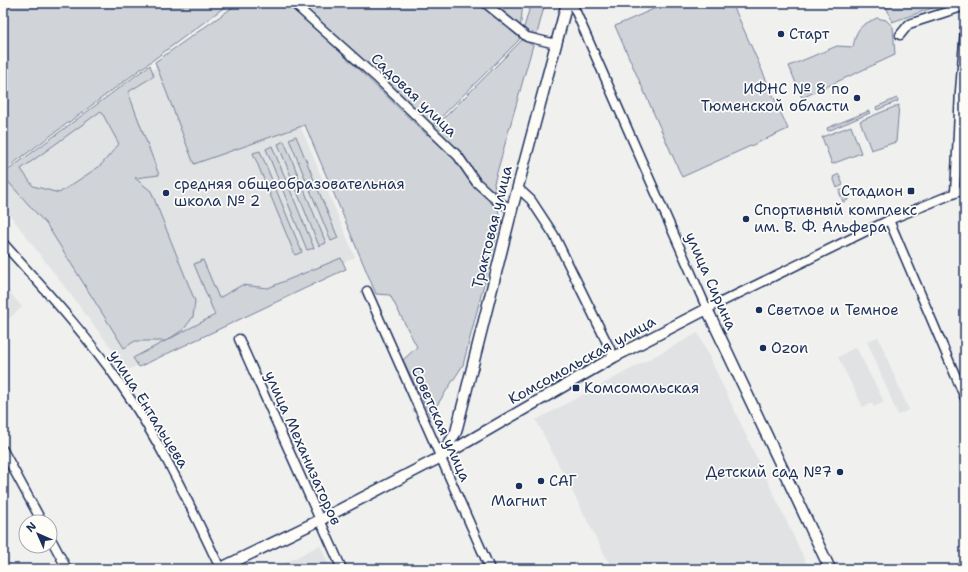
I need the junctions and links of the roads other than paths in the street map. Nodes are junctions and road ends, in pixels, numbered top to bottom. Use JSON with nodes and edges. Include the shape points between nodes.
{"nodes":[{"id":1,"x":292,"y":3,"type":"edge"},
{"id":2,"x":485,"y":3,"type":"edge"},
{"id":3,"x":567,"y":3,"type":"edge"},
{"id":4,"x":572,"y":3,"type":"edge"},
{"id":5,"x":965,"y":6,"type":"edge"},
{"id":6,"x":965,"y":29,"type":"edge"},
{"id":7,"x":900,"y":35,"type":"dead end"},
{"id":8,"x":556,"y":44,"type":"junction"},
{"id":9,"x":518,"y":188,"type":"junction"},
{"id":10,"x":965,"y":189,"type":"edge"},
{"id":11,"x":955,"y":193,"type":"junction"},
{"id":12,"x":512,"y":209,"type":"junction"},
{"id":13,"x":889,"y":220,"type":"junction"},
{"id":14,"x":3,"y":243,"type":"edge"},
{"id":15,"x":367,"y":291,"type":"dead end"},
{"id":16,"x":707,"y":309,"type":"junction"},
{"id":17,"x":239,"y":339,"type":"dead end"},
{"id":18,"x":614,"y":357,"type":"junction"},
{"id":19,"x":965,"y":398,"type":"edge"},
{"id":20,"x":3,"y":450,"type":"edge"},
{"id":21,"x":441,"y":457,"type":"junction"},
{"id":22,"x":38,"y":514,"type":"edge"},
{"id":23,"x":320,"y":520,"type":"junction"},
{"id":24,"x":58,"y":552,"type":"edge"},
{"id":25,"x":67,"y":569,"type":"edge"},
{"id":26,"x":220,"y":569,"type":"edge"},
{"id":27,"x":342,"y":569,"type":"edge"},
{"id":28,"x":490,"y":569,"type":"edge"},
{"id":29,"x":830,"y":569,"type":"edge"}],
"edges":[{"from":1,"to":12,"type":"street","name":"Садовая улица","via":[[378,79],[458,156],[476,182],[497,201]]},
{"from":2,"to":8,"type":"street","via":[[527,37]]},
{"from":3,"to":8,"type":"street","name":"Трактовая улица"},
{"from":4,"to":16,"type":"street","name":"улица Сирина"},
{"from":5,"to":7,"type":"street","via":[[909,24]]},
{"from":6,"to":11,"type":"street"},
{"from":8,"to":9,"type":"street","name":"Трактовая улица"},
{"from":9,"to":12,"type":"street","name":"Трактовая улица"},
{"from":9,"to":18,"type":"street","via":[[531,200],[554,234]]},
{"from":10,"to":11,"type":"street","name":"Комсомольская улица"},
{"from":11,"to":13,"type":"street","name":"Комсомольская улица"},
{"from":12,"to":21,"type":"street","name":"Трактовая улица","via":[[456,432]]},
{"from":13,"to":16,"type":"street","name":"Комсомольская улица"},
{"from":13,"to":19,"type":"street"},
{"from":14,"to":26,"type":"street","name":"улица Ентальцева","via":[[81,331],[120,383],[169,462]]},
{"from":15,"to":21,"type":"street","name":"Советская улица"},
{"from":16,"to":18,"type":"street","name":"Комсомольская улица"},
{"from":16,"to":29,"type":"street","name":"улица Сирина"},
{"from":17,"to":23,"type":"street","name":"улица Механизаторов"},
{"from":18,"to":21,"type":"street","name":"Комсомольская улица"},
{"from":20,"to":22,"type":"street"},
{"from":21,"to":23,"type":"street","name":"Комсомольская улица"},
{"from":21,"to":28,"type":"street","name":"Советская улица"},
{"from":23,"to":26,"type":"street","name":"Комсомольская улица"},
{"from":23,"to":27,"type":"street","name":"улица Механизаторов"},
{"from":24,"to":25,"type":"street"}]}
